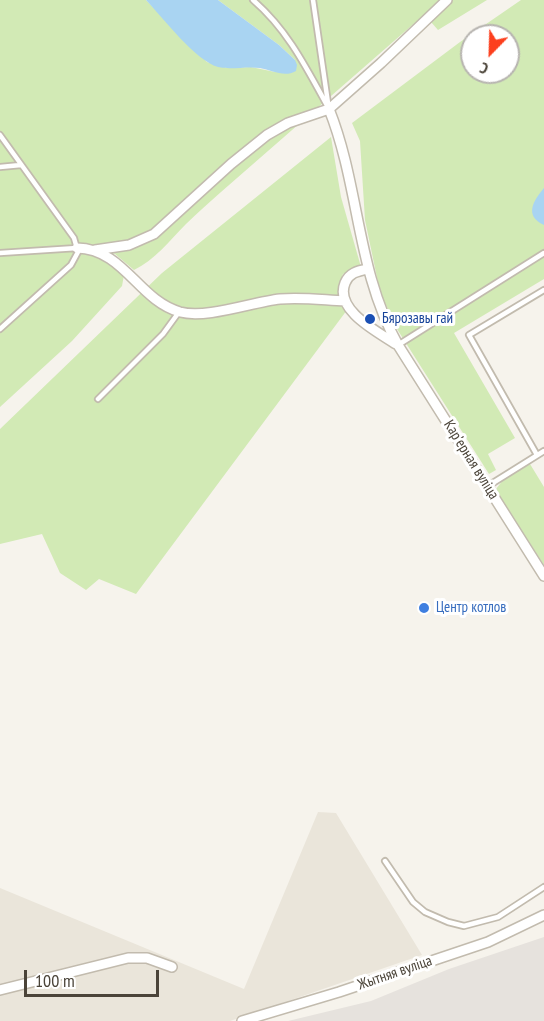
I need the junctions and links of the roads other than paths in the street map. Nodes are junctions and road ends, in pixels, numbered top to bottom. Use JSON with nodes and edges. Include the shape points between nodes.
{"nodes":[{"id":1,"x":253,"y":0,"type":"edge"},
{"id":2,"x":313,"y":0,"type":"edge"},
{"id":3,"x":447,"y":0,"type":"edge"},
{"id":4,"x":329,"y":109,"type":"junction"},
{"id":5,"x":0,"y":135,"type":"edge"},
{"id":6,"x":21,"y":165,"type":"junction"},
{"id":7,"x":0,"y":167,"type":"edge"},
{"id":8,"x":77,"y":248,"type":"junction"},
{"id":9,"x":95,"y":250,"type":"junction"},
{"id":10,"x":0,"y":253,"type":"edge"},
{"id":11,"x":544,"y":253,"type":"edge"},
{"id":12,"x":368,"y":269,"type":"junction"},
{"id":13,"x":544,"y":290,"type":"edge"},
{"id":14,"x":345,"y":301,"type":"junction"},
{"id":15,"x":180,"y":312,"type":"junction"},
{"id":16,"x":0,"y":329,"type":"edge"},
{"id":17,"x":398,"y":345,"type":"junction"},
{"id":18,"x":98,"y":399,"type":"dead end"},
{"id":19,"x":544,"y":451,"type":"edge"},
{"id":20,"x":537,"y":455,"type":"junction"},
{"id":21,"x":488,"y":486,"type":"junction"},
{"id":22,"x":544,"y":576,"type":"edge"},
{"id":23,"x":384,"y":861,"type":"dead end"},
{"id":24,"x":544,"y":887,"type":"edge"},
{"id":25,"x":544,"y":915,"type":"edge"},
{"id":26,"x":172,"y":967,"type":"dead end"},
{"id":27,"x":0,"y":990,"type":"edge"},
{"id":28,"x":242,"y":1021,"type":"edge"}],
"edges":[{"from":1,"to":4,"type":"lane","via":[[289,39]]},
{"from":2,"to":4,"type":"lane"},
{"from":3,"to":4,"type":"street"},
{"from":4,"to":9,"type":"street","via":[[288,123],[262,138],[154,234],[129,245]]},
{"from":4,"to":12,"type":"street","name":"Карʼерная вуліца","via":[[341,144]]},
{"from":5,"to":6,"type":"lane"},
{"from":6,"to":7,"type":"lane"},
{"from":6,"to":8,"type":"lane","via":[[71,233]]},
{"from":8,"to":9,"type":"street"},
{"from":8,"to":10,"type":"lane"},
{"from":8,"to":16,"type":"lane","via":[[70,265]]},
{"from":9,"to":15,"type":"street","via":[[117,262],[156,301]]},
{"from":11,"to":17,"type":"lane"},
{"from":12,"to":14,"type":"street","via":[[354,272],[348,278],[343,290]]},
{"from":12,"to":17,"type":"street","name":"Карʼерная вуліца","via":[[379,308]]},
{"from":13,"to":20,"type":"lane","via":[[469,335]]},
{"from":14,"to":15,"type":"street","via":[[291,298],[205,313]]},
{"from":14,"to":17,"type":"street","name":"Карʼерная вуліца","via":[[362,320]]},
{"from":15,"to":18,"type":"lane"},
{"from":17,"to":21,"type":"street","name":"Карʼерная вуліца"},
{"from":19,"to":20,"type":"lane"},
{"from":20,"to":21,"type":"lane"},
{"from":21,"to":22,"type":"street","name":"Карʼерная вуліца"},
{"from":23,"to":24,"type":"lane","via":[[413,903],[425,912],[464,926],[498,917]]},
{"from":25,"to":28,"type":"street","name":"Жытняя вуліца","via":[[488,942]]},
{"from":26,"to":27,"type":"street","via":[[147,958],[128,958]]}]}
